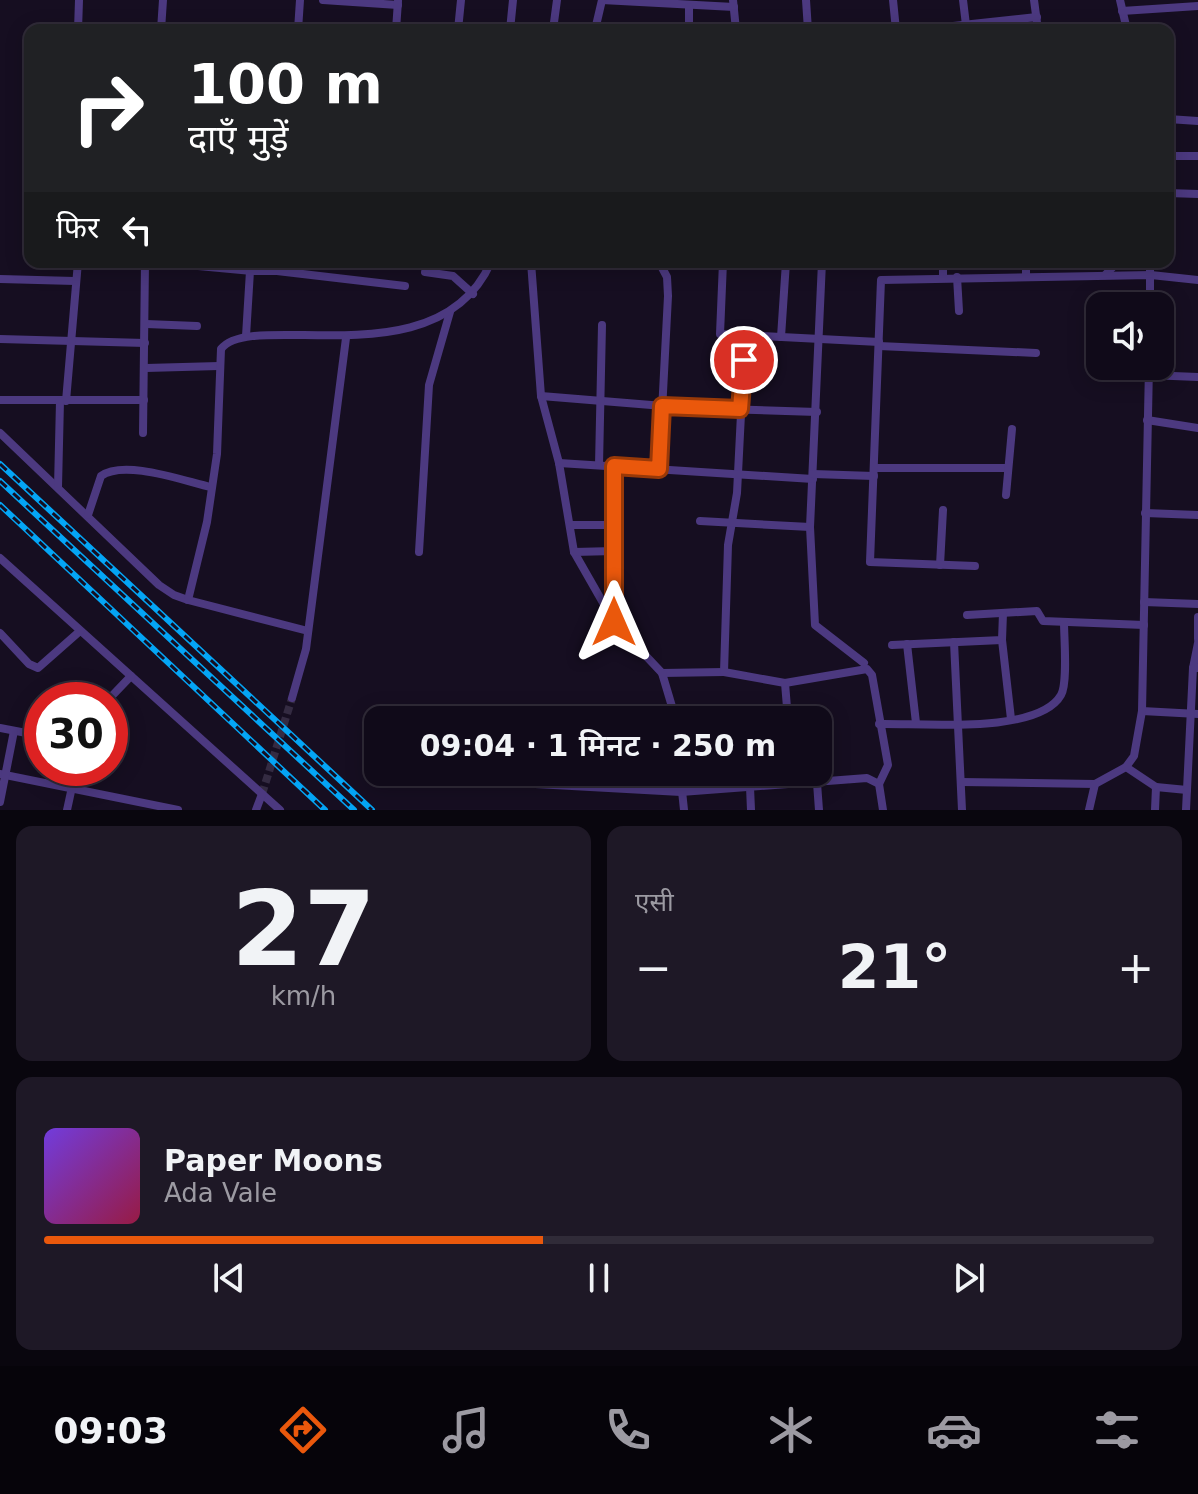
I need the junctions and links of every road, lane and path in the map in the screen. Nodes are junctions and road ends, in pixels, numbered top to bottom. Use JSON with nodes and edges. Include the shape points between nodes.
{"nodes":[{"id":1,"x":79,"y":0,"type":"edge"},
{"id":2,"x":163,"y":0,"type":"edge"},
{"id":3,"x":300,"y":0,"type":"edge"},
{"id":4,"x":323,"y":0,"type":"edge"},
{"id":5,"x":461,"y":0,"type":"edge"},
{"id":6,"x":513,"y":0,"type":"edge"},
{"id":7,"x":557,"y":0,"type":"edge"},
{"id":8,"x":602,"y":0,"type":"edge"},
{"id":9,"x":806,"y":0,"type":"edge"},
{"id":10,"x":893,"y":0,"type":"edge"},
{"id":11,"x":963,"y":0,"type":"edge"},
{"id":12,"x":1034,"y":0,"type":"edge"},
{"id":13,"x":1120,"y":0,"type":"edge"},
{"id":14,"x":398,"y":2,"type":"edge"},
{"id":15,"x":733,"y":3,"type":"edge"},
{"id":16,"x":1198,"y":6,"type":"edge"},
{"id":17,"x":689,"y":7,"type":"junction"},
{"id":18,"x":1122,"y":11,"type":"junction"},
{"id":19,"x":1037,"y":17,"type":"junction"},
{"id":20,"x":78,"y":24,"type":"edge"},
{"id":21,"x":161,"y":24,"type":"edge"},
{"id":22,"x":298,"y":24,"type":"edge"},
{"id":23,"x":396,"y":24,"type":"edge"},
{"id":24,"x":459,"y":24,"type":"edge"},
{"id":25,"x":511,"y":24,"type":"edge"},
{"id":26,"x":554,"y":24,"type":"edge"},
{"id":27,"x":596,"y":24,"type":"edge"},
{"id":28,"x":689,"y":24,"type":"edge"},
{"id":29,"x":735,"y":24,"type":"edge"},
{"id":30,"x":808,"y":24,"type":"edge"},
{"id":31,"x":895,"y":24,"type":"edge"},
{"id":32,"x":961,"y":24,"type":"edge"},
{"id":33,"x":984,"y":24,"type":"edge"},
{"id":34,"x":1038,"y":24,"type":"edge"},
{"id":35,"x":1125,"y":24,"type":"edge"},
{"id":36,"x":1174,"y":119,"type":"edge"},
{"id":37,"x":1198,"y":121,"type":"edge"},
{"id":38,"x":1174,"y":156,"type":"edge"},
{"id":39,"x":1198,"y":156,"type":"edge"},
{"id":40,"x":1174,"y":193,"type":"edge"},
{"id":41,"x":1198,"y":194,"type":"edge"},
{"id":42,"x":77,"y":268,"type":"edge"},
{"id":43,"x":148,"y":268,"type":"edge"},
{"id":44,"x":213,"y":268,"type":"edge"},
{"id":45,"x":268,"y":268,"type":"edge"},
{"id":46,"x":291,"y":268,"type":"edge"},
{"id":47,"x":488,"y":268,"type":"edge"},
{"id":48,"x":531,"y":268,"type":"edge"},
{"id":49,"x":662,"y":268,"type":"edge"},
{"id":50,"x":723,"y":268,"type":"edge"},
{"id":51,"x":786,"y":268,"type":"edge"},
{"id":52,"x":822,"y":268,"type":"edge"},
{"id":53,"x":882,"y":268,"type":"edge"},
{"id":54,"x":943,"y":268,"type":"edge"},
{"id":55,"x":1026,"y":268,"type":"edge"},
{"id":56,"x":1112,"y":268,"type":"edge"},
{"id":57,"x":1150,"y":268,"type":"edge"},
{"id":58,"x":252,"y":271,"type":"junction"},
{"id":59,"x":425,"y":272,"type":"dead end"},
{"id":60,"x":1105,"y":275,"type":"junction"},
{"id":61,"x":1151,"y":275,"type":"junction"},
{"id":62,"x":1026,"y":276,"type":"junction"},
{"id":63,"x":957,"y":277,"type":"junction"},
{"id":64,"x":943,"y":278,"type":"junction"},
{"id":65,"x":0,"y":279,"type":"edge"},
{"id":66,"x":881,"y":280,"type":"junction"},
{"id":67,"x":1198,"y":280,"type":"edge"},
{"id":68,"x":75,"y":281,"type":"junction"},
{"id":69,"x":405,"y":286,"type":"dead end"},
{"id":70,"x":1150,"y":292,"type":"edge"},
{"id":71,"x":473,"y":294,"type":"junction"},
{"id":72,"x":959,"y":311,"type":"dead end"},
{"id":73,"x":450,"y":312,"type":"junction"},
{"id":74,"x":146,"y":324,"type":"junction"},
{"id":75,"x":602,"y":325,"type":"dead end"},
{"id":76,"x":197,"y":326,"type":"dead end"},
{"id":77,"x":745,"y":335,"type":"junction"},
{"id":78,"x":246,"y":336,"type":"junction"},
{"id":79,"x":781,"y":337,"type":"junction"},
{"id":80,"x":346,"y":338,"type":"junction"},
{"id":81,"x":0,"y":339,"type":"edge"},
{"id":82,"x":821,"y":339,"type":"junction"},
{"id":83,"x":70,"y":341,"type":"junction"},
{"id":84,"x":145,"y":343,"type":"junction"},
{"id":85,"x":879,"y":344,"type":"junction"},
{"id":86,"x":1036,"y":353,"type":"dead end"},
{"id":87,"x":219,"y":366,"type":"junction"},
{"id":88,"x":146,"y":368,"type":"junction"},
{"id":89,"x":1174,"y":374,"type":"edge"},
{"id":90,"x":1198,"y":377,"type":"edge"},
{"id":91,"x":1148,"y":380,"type":"edge"},
{"id":92,"x":541,"y":396,"type":"junction"},
{"id":93,"x":0,"y":400,"type":"edge"},
{"id":94,"x":144,"y":400,"type":"junction"},
{"id":95,"x":63,"y":401,"type":"junction"},
{"id":96,"x":599,"y":401,"type":"junction"},
{"id":97,"x":662,"y":406,"type":"junction"},
{"id":98,"x":740,"y":409,"type":"junction"},
{"id":99,"x":817,"y":412,"type":"junction"},
{"id":100,"x":1147,"y":420,"type":"junction"},
{"id":101,"x":1198,"y":428,"type":"edge"},
{"id":102,"x":1012,"y":429,"type":"dead end"},
{"id":103,"x":0,"y":433,"type":"edge"},
{"id":104,"x":143,"y":433,"type":"dead end"},
{"id":105,"x":559,"y":463,"type":"junction"},
{"id":106,"x":599,"y":465,"type":"junction"},
{"id":107,"x":614,"y":466,"type":"junction"},
{"id":108,"x":1008,"y":468,"type":"junction"},
{"id":109,"x":659,"y":469,"type":"junction"},
{"id":110,"x":874,"y":472,"type":"junction"},
{"id":111,"x":738,"y":473,"type":"junction"},
{"id":112,"x":813,"y":477,"type":"junction"},
{"id":113,"x":58,"y":487,"type":"junction"},
{"id":114,"x":211,"y":487,"type":"junction"},
{"id":115,"x":1006,"y":495,"type":"dead end"},
{"id":116,"x":943,"y":510,"type":"dead end"},
{"id":117,"x":1145,"y":513,"type":"junction"},
{"id":118,"x":88,"y":515,"type":"junction"},
{"id":119,"x":1198,"y":515,"type":"edge"},
{"id":120,"x":700,"y":521,"type":"dead end"},
{"id":121,"x":733,"y":522,"type":"junction"},
{"id":122,"x":570,"y":525,"type":"junction"},
{"id":123,"x":614,"y":525,"type":"junction"},
{"id":124,"x":810,"y":527,"type":"junction"},
{"id":125,"x":614,"y":551,"type":"junction"},
{"id":126,"x":419,"y":552,"type":"dead end"},
{"id":127,"x":574,"y":552,"type":"junction"},
{"id":128,"x":0,"y":558,"type":"edge"},
{"id":129,"x":940,"y":565,"type":"junction"},
{"id":130,"x":975,"y":566,"type":"dead end"},
{"id":131,"x":188,"y":600,"type":"junction"},
{"id":132,"x":1144,"y":602,"type":"junction"},
{"id":133,"x":1198,"y":604,"type":"edge"},
{"id":134,"x":1003,"y":613,"type":"junction"},
{"id":135,"x":967,"y":615,"type":"dead end"},
{"id":136,"x":1198,"y":617,"type":"edge"},
{"id":137,"x":614,"y":622,"type":"junction"},
{"id":138,"x":1064,"y":622,"type":"junction"},
{"id":139,"x":1144,"y":625,"type":"junction"},
{"id":140,"x":80,"y":631,"type":"junction"},
{"id":141,"x":308,"y":631,"type":"junction"},
{"id":142,"x":0,"y":633,"type":"edge"},
{"id":143,"x":1002,"y":640,"type":"junction"},
{"id":144,"x":1198,"y":641,"type":"edge"},
{"id":145,"x":954,"y":642,"type":"junction"},
{"id":146,"x":907,"y":644,"type":"junction"},
{"id":147,"x":892,"y":645,"type":"dead end"},
{"id":148,"x":864,"y":663,"type":"dead end"},
{"id":149,"x":1196,"y":668,"type":"edge"},
{"id":150,"x":724,"y":672,"type":"junction"},
{"id":151,"x":662,"y":673,"type":"junction"},
{"id":152,"x":131,"y":676,"type":"junction"},
{"id":153,"x":125,"y":682,"type":"edge"},
{"id":154,"x":785,"y":683,"type":"junction"},
{"id":155,"x":292,"y":698,"type":"tunnel mouth"},
{"id":156,"x":672,"y":706,"type":"edge"},
{"id":157,"x":787,"y":706,"type":"edge"},
{"id":158,"x":1142,"y":711,"type":"junction"},
{"id":159,"x":1193,"y":714,"type":"edge"},
{"id":160,"x":1011,"y":719,"type":"junction"},
{"id":161,"x":916,"y":723,"type":"junction"},
{"id":162,"x":879,"y":724,"type":"junction"},
{"id":163,"x":956,"y":726,"type":"junction"},
{"id":164,"x":0,"y":728,"type":"edge"},
{"id":165,"x":14,"y":731,"type":"junction"},
{"id":166,"x":24,"y":733,"type":"edge"},
{"id":167,"x":1126,"y":767,"type":"junction"},
{"id":168,"x":3,"y":774,"type":"edge"},
{"id":169,"x":832,"y":782,"type":"edge"},
{"id":170,"x":961,"y":782,"type":"junction"},
{"id":171,"x":879,"y":784,"type":"junction"},
{"id":172,"x":1095,"y":784,"type":"junction"},
{"id":173,"x":573,"y":786,"type":"edge"},
{"id":174,"x":681,"y":786,"type":"edge"},
{"id":175,"x":761,"y":786,"type":"edge"},
{"id":176,"x":817,"y":786,"type":"edge"},
{"id":177,"x":72,"y":787,"type":"junction"},
{"id":178,"x":750,"y":787,"type":"junction"},
{"id":179,"x":1156,"y":787,"type":"junction"},
{"id":180,"x":1187,"y":790,"type":"junction"},
{"id":181,"x":681,"y":792,"type":"junction"},
{"id":182,"x":262,"y":794,"type":"junction"},
{"id":183,"x":0,"y":802,"type":"edge"},
{"id":184,"x":135,"y":805,"type":"edge"},
{"id":185,"x":67,"y":810,"type":"edge"},
{"id":186,"x":178,"y":810,"type":"edge"},
{"id":187,"x":256,"y":810,"type":"edge"},
{"id":188,"x":280,"y":810,"type":"edge"},
{"id":189,"x":684,"y":810,"type":"edge"},
{"id":190,"x":751,"y":810,"type":"edge"},
{"id":191,"x":819,"y":810,"type":"edge"},
{"id":192,"x":883,"y":810,"type":"edge"},
{"id":193,"x":962,"y":810,"type":"edge"},
{"id":194,"x":1089,"y":810,"type":"edge"},
{"id":195,"x":1155,"y":810,"type":"edge"},
{"id":196,"x":1186,"y":810,"type":"edge"}],
"edges":[{"from":1,"to":20,"type":"street"},
{"from":2,"to":21,"type":"street"},
{"from":3,"to":22,"type":"street"},
{"from":4,"to":14,"type":"street"},
{"from":5,"to":24,"type":"street"},
{"from":6,"to":25,"type":"street"},
{"from":7,"to":26,"type":"street"},
{"from":8,"to":17,"type":"street"},
{"from":8,"to":27,"type":"street"},
{"from":9,"to":30,"type":"street"},
{"from":10,"to":31,"type":"street"},
{"from":11,"to":32,"type":"street"},
{"from":12,"to":19,"type":"street"},
{"from":13,"to":18,"type":"street"},
{"from":14,"to":23,"type":"street"},
{"from":15,"to":17,"type":"street"},
{"from":15,"to":29,"type":"street"},
{"from":16,"to":18,"type":"street"},
{"from":17,"to":28,"type":"street"},
{"from":18,"to":35,"type":"street"},
{"from":19,"to":33,"type":"street"},
{"from":19,"to":34,"type":"street"},
{"from":36,"to":37,"type":"street"},
{"from":38,"to":39,"type":"street"},
{"from":40,"to":41,"type":"street"},
{"from":42,"to":68,"type":"street"},
{"from":43,"to":74,"type":"street"},
{"from":44,"to":58,"type":"street"},
{"from":45,"to":58,"type":"street"},
{"from":46,"to":69,"type":"street"},
{"from":47,"to":71,"type":"street"},
{"from":48,"to":92,"type":"street"},
{"from":49,"to":97,"type":"street","via":[[668,296]]},
{"from":50,"to":77,"type":"street","via":[[720,334]]},
{"from":51,"to":79,"type":"street"},
{"from":52,"to":82,"type":"street"},
{"from":53,"to":66,"type":"street"},
{"from":54,"to":64,"type":"street"},
{"from":55,"to":62,"type":"street"},
{"from":56,"to":60,"type":"street"},
{"from":57,"to":61,"type":"street"},
{"from":58,"to":78,"type":"street"},
{"from":59,"to":71,"type":"street","via":[[453,276]]},
{"from":60,"to":61,"type":"street"},
{"from":60,"to":62,"type":"street"},
{"from":61,"to":67,"type":"street"},
{"from":61,"to":70,"type":"street"},
{"from":62,"to":63,"type":"street"},
{"from":63,"to":64,"type":"street"},
{"from":63,"to":72,"type":"street"},
{"from":64,"to":66,"type":"street"},
{"from":65,"to":68,"type":"street"},
{"from":66,"to":85,"type":"street"},
{"from":68,"to":83,"type":"street"},
{"from":71,"to":73,"type":"street"},
{"from":73,"to":80,"type":"street","via":[[396,330]]},
{"from":73,"to":126,"type":"street","via":[[429,385]]},
{"from":74,"to":76,"type":"street"},
{"from":74,"to":84,"type":"street"},
{"from":75,"to":96,"type":"street"},
{"from":77,"to":79,"type":"street"},
{"from":77,"to":98,"type":"street"},
{"from":78,"to":80,"type":"street"},
{"from":78,"to":87,"type":"street","via":[[225,343]]},
{"from":79,"to":82,"type":"street"},
{"from":80,"to":141,"type":"street"},
{"from":81,"to":83,"type":"street"},
{"from":82,"to":85,"type":"street"},
{"from":82,"to":99,"type":"street"},
{"from":83,"to":84,"type":"street"},
{"from":83,"to":95,"type":"street"},
{"from":84,"to":88,"type":"street"},
{"from":85,"to":86,"type":"street"},
{"from":85,"to":110,"type":"street"},
{"from":87,"to":88,"type":"street"},
{"from":87,"to":114,"type":"street"},
{"from":88,"to":94,"type":"street"},
{"from":89,"to":90,"type":"street"},
{"from":91,"to":100,"type":"street"},
{"from":92,"to":96,"type":"street"},
{"from":92,"to":105,"type":"street"},
{"from":93,"to":95,"type":"street"},
{"from":94,"to":95,"type":"street"},
{"from":94,"to":104,"type":"street"},
{"from":95,"to":113,"type":"street"},
{"from":96,"to":97,"type":"street"},
{"from":96,"to":106,"type":"street"},
{"from":97,"to":98,"type":"street"},
{"from":97,"to":109,"type":"street"},
{"from":98,"to":99,"type":"street"},
{"from":98,"to":111,"type":"street"},
{"from":99,"to":112,"type":"street"},
{"from":100,"to":101,"type":"street"},
{"from":100,"to":117,"type":"street"},
{"from":102,"to":108,"type":"street"},
{"from":103,"to":113,"type":"street"},
{"from":105,"to":106,"type":"street"},
{"from":105,"to":122,"type":"street"},
{"from":106,"to":107,"type":"street"},
{"from":107,"to":109,"type":"street"},
{"from":107,"to":123,"type":"street"},
{"from":108,"to":110,"type":"street"},
{"from":108,"to":115,"type":"street"},
{"from":109,"to":111,"type":"street"},
{"from":110,"to":112,"type":"street"},
{"from":110,"to":129,"type":"street","via":[[870,562]]},
{"from":111,"to":112,"type":"street"},
{"from":111,"to":121,"type":"street"},
{"from":112,"to":124,"type":"street"},
{"from":113,"to":118,"type":"street"},
{"from":114,"to":118,"type":"street","via":[[114,470],[101,476]]},
{"from":114,"to":131,"type":"street"},
{"from":116,"to":129,"type":"street"},
{"from":117,"to":119,"type":"street"},
{"from":117,"to":132,"type":"street"},
{"from":118,"to":131,"type":"street","via":[[167,592]]},
{"from":120,"to":121,"type":"street"},
{"from":121,"to":124,"type":"street"},
{"from":121,"to":150,"type":"street"},
{"from":122,"to":123,"type":"street"},
{"from":122,"to":127,"type":"street"},
{"from":123,"to":125,"type":"street"},
{"from":124,"to":148,"type":"street","via":[[815,625]]},
{"from":125,"to":127,"type":"street"},
{"from":125,"to":137,"type":"street"},
{"from":127,"to":137,"type":"street"},
{"from":128,"to":140,"type":"street"},
{"from":129,"to":130,"type":"street"},
{"from":131,"to":141,"type":"street"},
{"from":132,"to":133,"type":"street"},
{"from":132,"to":139,"type":"street"},
{"from":134,"to":135,"type":"street"},
{"from":134,"to":138,"type":"street","via":[[1037,611],[1043,621]]},
{"from":134,"to":143,"type":"street"},
{"from":136,"to":144,"type":"street"},
{"from":137,"to":151,"type":"street"},
{"from":138,"to":139,"type":"street"},
{"from":138,"to":160,"type":"street","via":[[1063,693],[1050,710]]},
{"from":139,"to":158,"type":"street"},
{"from":140,"to":142,"type":"street","via":[[38,668]]},
{"from":140,"to":152,"type":"street"},
{"from":141,"to":155,"type":"street"},
{"from":143,"to":145,"type":"street"},
{"from":143,"to":160,"type":"street"},
{"from":144,"to":149,"type":"street"},
{"from":145,"to":146,"type":"street"},
{"from":145,"to":163,"type":"street"},
{"from":146,"to":147,"type":"street"},
{"from":146,"to":161,"type":"street"},
{"from":149,"to":159,"type":"street"},
{"from":150,"to":151,"type":"street"},
{"from":150,"to":154,"type":"street"},
{"from":151,"to":156,"type":"street"},
{"from":152,"to":153,"type":"street"},
{"from":152,"to":182,"type":"street"},
{"from":154,"to":157,"type":"street"},
{"from":154,"to":162,"type":"street","via":[[867,669]]},
{"from":158,"to":159,"type":"street"},
{"from":158,"to":167,"type":"street","via":[[1134,756]]},
{"from":159,"to":180,"type":"street"},
{"from":160,"to":163,"type":"street"},
{"from":161,"to":162,"type":"street"},
{"from":161,"to":163,"type":"street"},
{"from":162,"to":171,"type":"street","via":[[888,765]]},
{"from":163,"to":170,"type":"street"},
{"from":164,"to":165,"type":"street"},
{"from":165,"to":166,"type":"street"},
{"from":165,"to":168,"type":"street"},
{"from":167,"to":172,"type":"street"},
{"from":167,"to":179,"type":"street"},
{"from":168,"to":177,"type":"street"},
{"from":168,"to":183,"type":"street"},
{"from":169,"to":171,"type":"street","via":[[867,778]]},
{"from":170,"to":172,"type":"street"},
{"from":170,"to":193,"type":"street"},
{"from":171,"to":192,"type":"street"},
{"from":172,"to":194,"type":"street"},
{"from":173,"to":181,"type":"street"},
{"from":174,"to":181,"type":"street"},
{"from":175,"to":178,"type":"street"},
{"from":176,"to":191,"type":"street"},
{"from":177,"to":184,"type":"street"},
{"from":177,"to":185,"type":"street"},
{"from":178,"to":181,"type":"street"},
{"from":178,"to":190,"type":"street"},
{"from":179,"to":180,"type":"street"},
{"from":179,"to":195,"type":"street"},
{"from":180,"to":196,"type":"street"},
{"from":181,"to":189,"type":"street"},
{"from":182,"to":187,"type":"street"},
{"from":182,"to":188,"type":"street"},
{"from":184,"to":186,"type":"street"}]}
